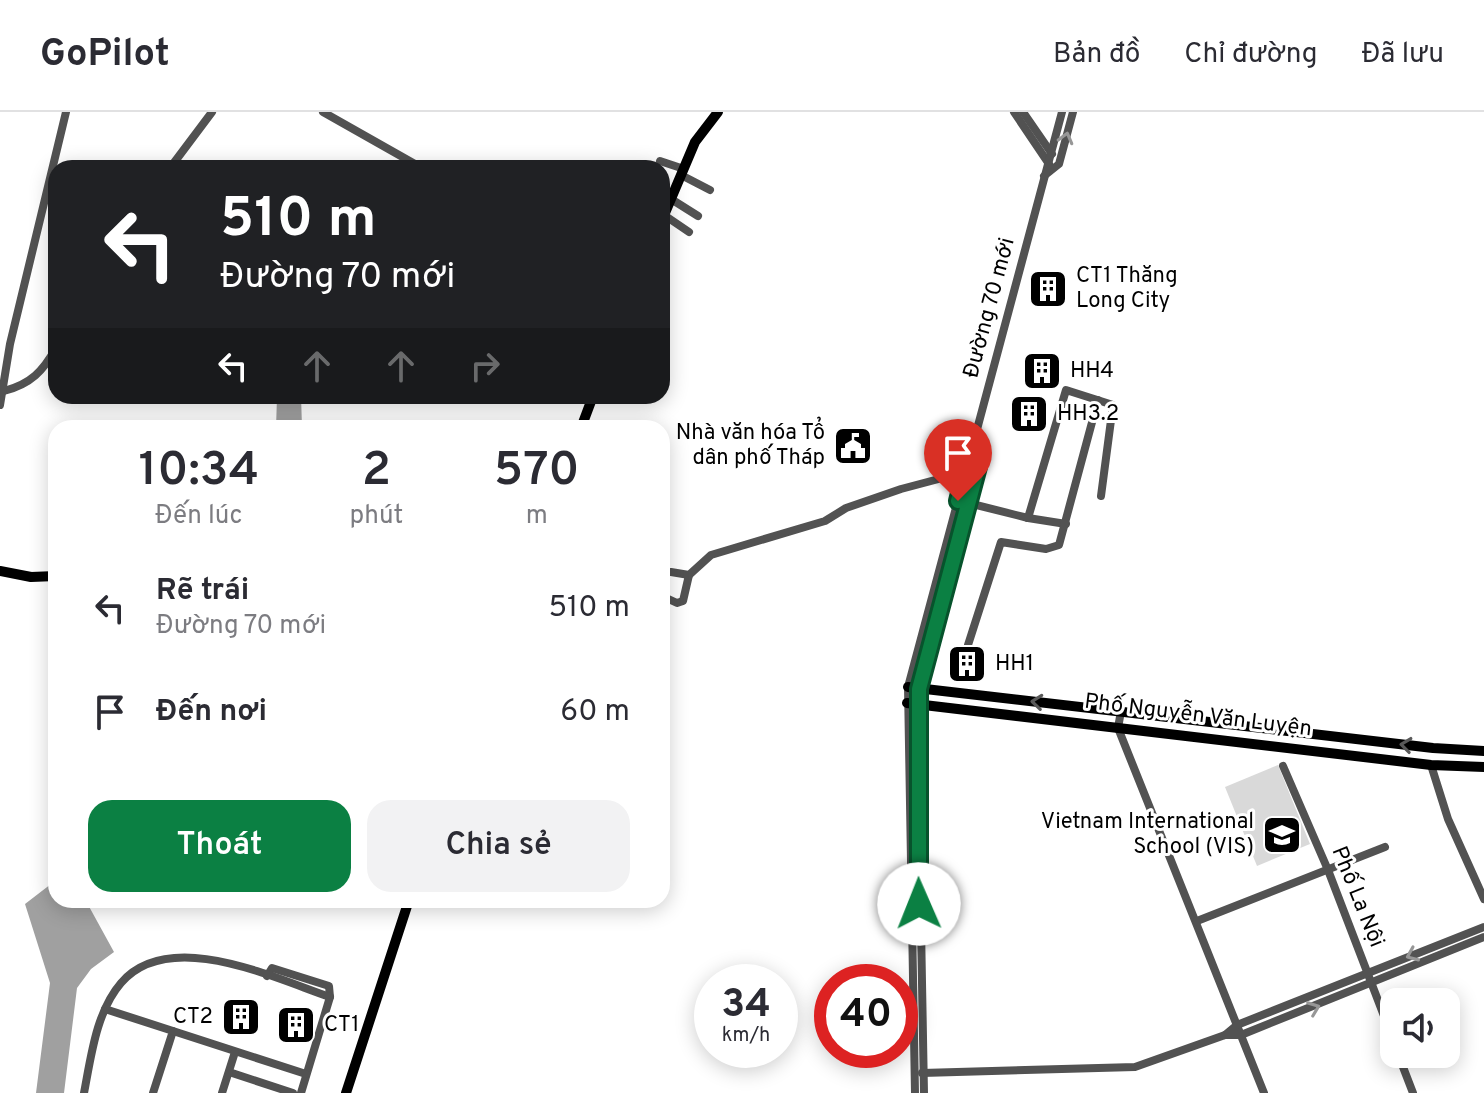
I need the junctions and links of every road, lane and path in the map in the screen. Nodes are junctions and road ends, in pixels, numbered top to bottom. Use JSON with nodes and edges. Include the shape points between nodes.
{"nodes":[{"id":1,"x":66,"y":112,"type":"edge"},
{"id":2,"x":212,"y":112,"type":"edge"},
{"id":3,"x":323,"y":112,"type":"edge"},
{"id":4,"x":718,"y":112,"type":"edge"},
{"id":5,"x":1014,"y":112,"type":"edge"},
{"id":6,"x":1023,"y":112,"type":"edge"},
{"id":7,"x":1062,"y":112,"type":"edge"},
{"id":8,"x":1073,"y":112,"type":"edge"},
{"id":9,"x":1050,"y":152,"type":"junction"},
{"id":10,"x":54,"y":160,"type":"edge"},
{"id":11,"x":176,"y":160,"type":"edge"},
{"id":12,"x":408,"y":160,"type":"edge"},
{"id":13,"x":1048,"y":162,"type":"junction"},
{"id":14,"x":670,"y":166,"type":"edge"},
{"id":15,"x":1056,"y":167,"type":"junction"},
{"id":16,"x":682,"y":172,"type":"junction"},
{"id":17,"x":1044,"y":176,"type":"junction"},
{"id":18,"x":48,"y":187,"type":"edge"},
{"id":19,"x":710,"y":190,"type":"dead end"},
{"id":20,"x":671,"y":199,"type":"joint"},
{"id":21,"x":698,"y":216,"type":"dead end"},
{"id":22,"x":670,"y":221,"type":"edge"},
{"id":23,"x":689,"y":232,"type":"dead end"},
{"id":24,"x":48,"y":363,"type":"edge"},
{"id":25,"x":4,"y":391,"type":"junction"},
{"id":26,"x":1098,"y":400,"type":"junction"},
{"id":27,"x":0,"y":405,"type":"edge"},
{"id":28,"x":971,"y":449,"type":"junction"},
{"id":29,"x":965,"y":472,"type":"junction"},
{"id":30,"x":1101,"y":496,"type":"dead end"},
{"id":31,"x":968,"y":503,"type":"junction"},
{"id":32,"x":1028,"y":518,"type":"junction"},
{"id":33,"x":1066,"y":524,"type":"junction"},
{"id":34,"x":0,"y":571,"type":"edge"},
{"id":35,"x":671,"y":572,"type":"dead end"},
{"id":36,"x":689,"y":575,"type":"junction"},
{"id":37,"x":48,"y":576,"type":"edge"},
{"id":38,"x":670,"y":600,"type":"edge"},
{"id":39,"x":968,"y":645,"type":"dead end"},
{"id":40,"x":914,"y":688,"type":"junction"},
{"id":41,"x":912,"y":704,"type":"junction"},
{"id":42,"x":1121,"y":711,"type":"junction"},
{"id":43,"x":1118,"y":728,"type":"junction"},
{"id":44,"x":1268,"y":728,"type":"junction"},
{"id":45,"x":1302,"y":732,"type":"junction"},
{"id":46,"x":1266,"y":744,"type":"junction"},
{"id":47,"x":1299,"y":748,"type":"junction"},
{"id":48,"x":1484,"y":751,"type":"edge"},
{"id":49,"x":1431,"y":765,"type":"junction"},
{"id":50,"x":1283,"y":766,"type":"dead end"},
{"id":51,"x":1484,"y":767,"type":"edge"},
{"id":52,"x":1385,"y":847,"type":"dead end"},
{"id":53,"x":1328,"y":870,"type":"junction"},
{"id":54,"x":1484,"y":899,"type":"edge"},
{"id":55,"x":406,"y":908,"type":"edge"},
{"id":56,"x":1197,"y":921,"type":"junction"},
{"id":57,"x":1484,"y":927,"type":"edge"},
{"id":58,"x":1484,"y":937,"type":"edge"},
{"id":59,"x":1368,"y":973,"type":"junction"},
{"id":60,"x":1373,"y":984,"type":"junction"},
{"id":61,"x":1380,"y":1003,"type":"edge"},
{"id":62,"x":105,"y":1009,"type":"junction"},
{"id":63,"x":1237,"y":1025,"type":"junction"},
{"id":64,"x":173,"y":1031,"type":"junction"},
{"id":65,"x":1225,"y":1035,"type":"junction"},
{"id":66,"x":1241,"y":1035,"type":"junction"},
{"id":67,"x":235,"y":1052,"type":"junction"},
{"id":68,"x":1403,"y":1068,"type":"edge"},
{"id":69,"x":229,"y":1072,"type":"junction"},
{"id":70,"x":919,"y":1073,"type":"junction"},
{"id":71,"x":306,"y":1074,"type":"junction"},
{"id":72,"x":156,"y":1092,"type":"edge"},
{"id":73,"x":84,"y":1093,"type":"edge"},
{"id":74,"x":222,"y":1093,"type":"edge"},
{"id":75,"x":293,"y":1093,"type":"edge"},
{"id":76,"x":301,"y":1093,"type":"edge"},
{"id":77,"x":346,"y":1093,"type":"edge"},
{"id":78,"x":915,"y":1093,"type":"edge"},
{"id":79,"x":924,"y":1093,"type":"edge"},
{"id":80,"x":1264,"y":1093,"type":"edge"},
{"id":81,"x":1413,"y":1093,"type":"edge"}],
"edges":[{"from":1,"to":10,"type":"street"},
{"from":2,"to":11,"type":"street"},
{"from":3,"to":12,"type":"street"},
{"from":4,"to":16,"type":"main road","via":[[695,142]]},
{"from":5,"to":13,"type":"street"},
{"from":6,"to":9,"type":"street"},
{"from":7,"to":9,"type":"street","name":"Đường 70 mới"},
{"from":15,"to":8,"type":"street","one_way":true},
{"from":9,"to":13,"type":"street","name":"Đường 70 mới"},
{"from":9,"to":15,"type":"street"},
{"from":13,"to":15,"type":"street"},
{"from":13,"to":17,"type":"street","name":"Đường 70 mới"},
{"from":14,"to":16,"type":"street"},
{"from":15,"to":17,"type":"street"},
{"from":16,"to":19,"type":"street"},
{"from":16,"to":20,"type":"main road"},
{"from":17,"to":28,"type":"street","name":"Đường 70 mới"},
{"from":18,"to":25,"type":"street","via":[[10,344]]},
{"from":20,"to":21,"type":"street"},
{"from":22,"to":23,"type":"street"},
{"from":24,"to":25,"type":"street","via":[[23,386]]},
{"from":25,"to":27,"type":"street"},
{"from":26,"to":30,"type":"street","via":[[1113,405]]},
{"from":26,"to":32,"type":"street","via":[[1066,390]]},
{"from":26,"to":33,"type":"street"},
{"from":28,"to":29,"type":"street","name":"Đường 70 mới"},
{"from":28,"to":31,"type":"street","name":"Đường 70 mới","via":[[978,467]]},
{"from":29,"to":36,"type":"street","via":[[711,555]]},
{"from":29,"to":40,"type":"street","name":"Đường 70 mới"},
{"from":31,"to":32,"type":"street"},
{"from":31,"to":40,"type":"street","name":"Đường 70 mới"},
{"from":32,"to":33,"type":"street"},
{"from":33,"to":39,"type":"street","via":[[1059,545],[1046,549],[1001,542]]},
{"from":34,"to":37,"type":"main road"},
{"from":35,"to":36,"type":"street"},
{"from":36,"to":38,"type":"street","via":[[683,601]]},
{"from":40,"to":41,"type":"street","name":"Đường 70 mới"},
{"from":42,"to":40,"type":"main road","name":"Phố Nguyễn Văn Luyện","one_way":true},
{"from":41,"to":43,"type":"main road","name":"Phố Nguyễn Văn Luyện"},
{"from":41,"to":70,"type":"street","name":"Đường 70 mới"},
{"from":42,"to":43,"type":"street"},
{"from":42,"to":44,"type":"main road","name":"Phố Nguyễn Văn Luyện"},
{"from":43,"to":46,"type":"main road","name":"Phố Nguyễn Văn Luyện"},
{"from":43,"to":56,"type":"street"},
{"from":44,"to":45,"type":"main road","name":"Phố Nguyễn Văn Luyện"},
{"from":44,"to":46,"type":"main road"},
{"from":45,"to":47,"type":"main road"},
{"from":48,"to":45,"type":"main road","name":"Phố Nguyễn Văn Luyện","one_way":true},
{"from":46,"to":47,"type":"main road","name":"Phố Nguyễn Văn Luyện"},
{"from":47,"to":49,"type":"main road","name":"Phố Nguyễn Văn Luyện"},
{"from":49,"to":51,"type":"main road","name":"Phố Nguyễn Văn Luyện"},
{"from":49,"to":54,"type":"street"},
{"from":50,"to":53,"type":"street","name":"Phố La Nội"},
{"from":52,"to":53,"type":"street"},
{"from":53,"to":56,"type":"street"},
{"from":53,"to":59,"type":"street","name":"Phố La Nội"},
{"from":55,"to":77,"type":"main road"},
{"from":56,"to":63,"type":"street"},
{"from":57,"to":59,"type":"street","one_way":true},
{"from":58,"to":60,"type":"street"},
{"from":59,"to":60,"type":"street","name":"Phố La Nội"},
{"from":59,"to":63,"type":"street"},
{"from":60,"to":61,"type":"street","name":"Phố La Nội"},
{"from":66,"to":60,"type":"street","one_way":true},
{"from":62,"to":64,"type":"street"},
{"from":62,"to":71,"type":"street","via":[[120,983],[135,971],[180,958],[197,955],[267,976],[272,968],[294,974],[329,986]]},
{"from":62,"to":73,"type":"street"},
{"from":63,"to":65,"type":"street"},
{"from":63,"to":66,"type":"street"},
{"from":64,"to":67,"type":"street"},
{"from":64,"to":72,"type":"street"},
{"from":65,"to":66,"type":"street"},
{"from":65,"to":70,"type":"street","via":[[1135,1067]]},
{"from":66,"to":80,"type":"street"},
{"from":67,"to":69,"type":"street"},
{"from":67,"to":71,"type":"street"},
{"from":68,"to":81,"type":"street"},
{"from":69,"to":74,"type":"street"},
{"from":69,"to":75,"type":"street"},
{"from":70,"to":78,"type":"street"},
{"from":70,"to":79,"type":"street","name":"Đường 70 mới"},
{"from":71,"to":76,"type":"street"}]}
